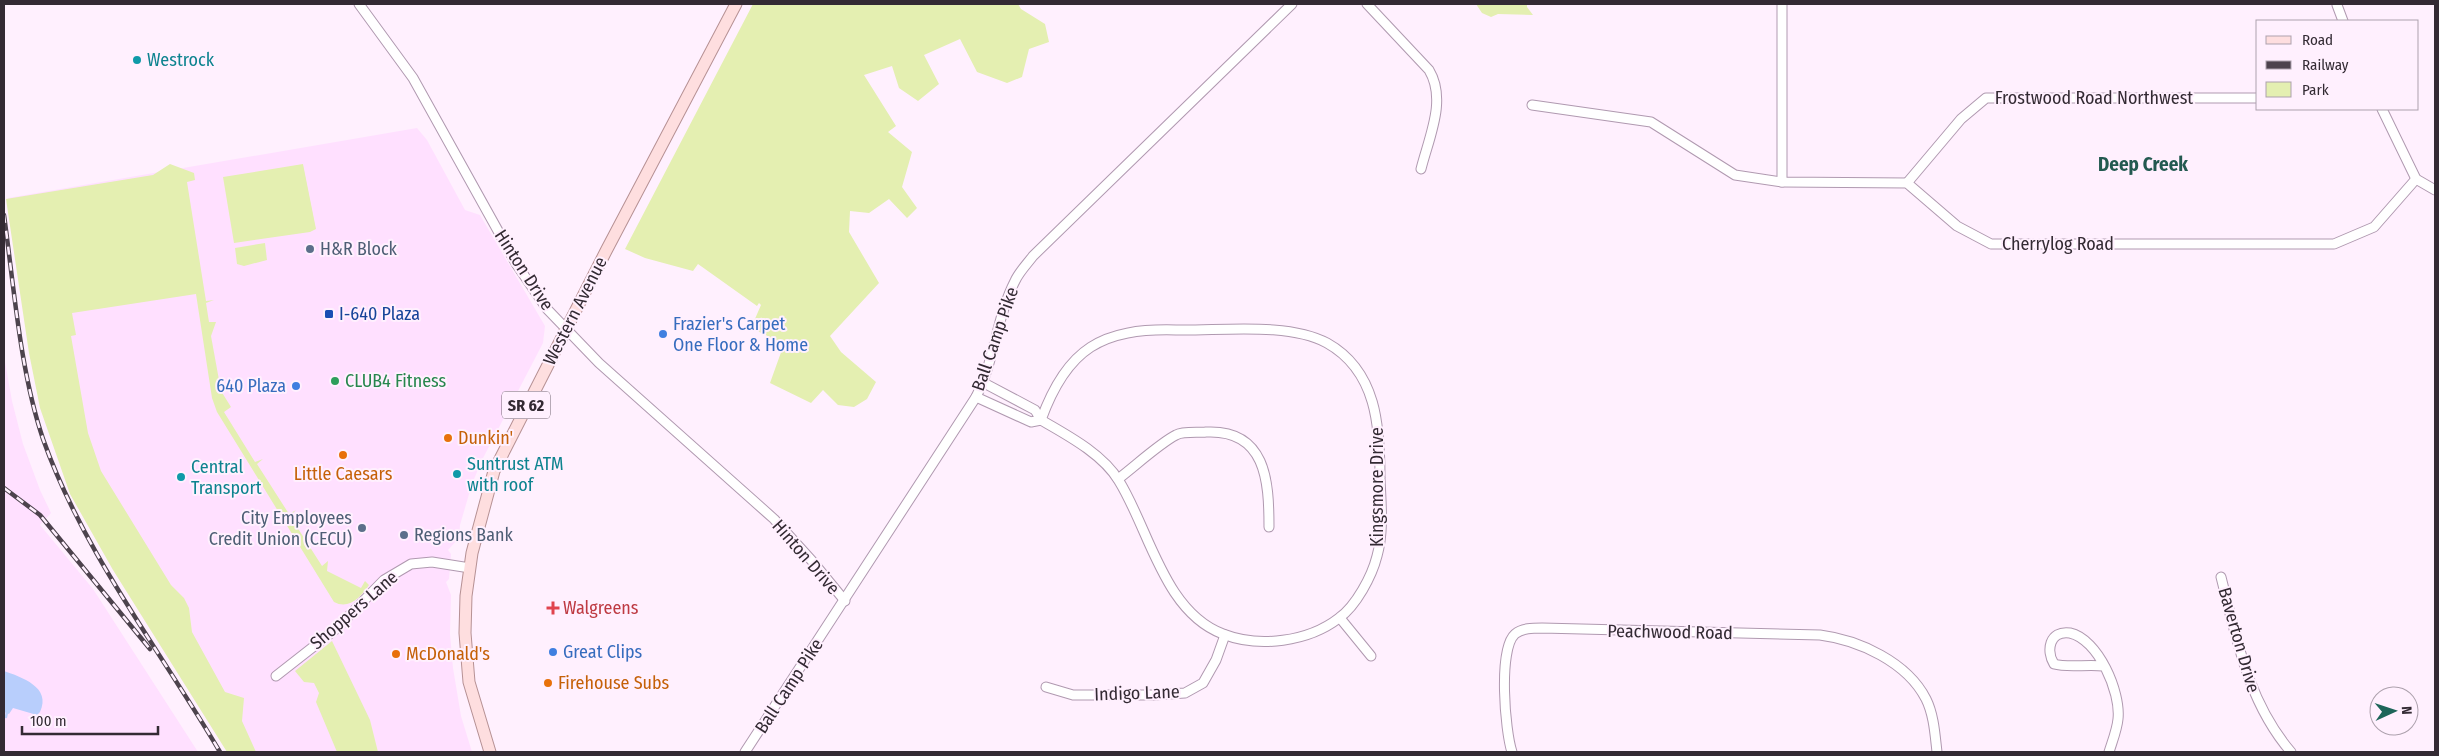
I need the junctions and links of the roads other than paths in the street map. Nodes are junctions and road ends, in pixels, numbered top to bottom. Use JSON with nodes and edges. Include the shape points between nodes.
{"nodes":[{"id":1,"x":359,"y":4,"type":"edge"},
{"id":2,"x":736,"y":4,"type":"edge"},
{"id":3,"x":1292,"y":4,"type":"edge"},
{"id":4,"x":1367,"y":4,"type":"edge"},
{"id":5,"x":1782,"y":4,"type":"edge"},
{"id":6,"x":2337,"y":5,"type":"dead end"},
{"id":7,"x":2343,"y":20,"type":"edge"},
{"id":8,"x":2256,"y":98,"type":"edge"},
{"id":9,"x":1532,"y":105,"type":"dead end"},
{"id":10,"x":2382,"y":110,"type":"edge"},
{"id":11,"x":1421,"y":168,"type":"dead end"},
{"id":12,"x":2416,"y":179,"type":"junction"},
{"id":13,"x":1782,"y":182,"type":"junction"},
{"id":14,"x":1907,"y":183,"type":"junction"},
{"id":15,"x":2435,"y":190,"type":"edge"},
{"id":16,"x":566,"y":330,"type":"junction"},
{"id":17,"x":984,"y":383,"type":"junction"},
{"id":18,"x":976,"y":397,"type":"junction"},
{"id":19,"x":1041,"y":420,"type":"junction"},
{"id":20,"x":1118,"y":479,"type":"junction"},
{"id":21,"x":1269,"y":527,"type":"dead end"},
{"id":22,"x":470,"y":568,"type":"junction"},
{"id":23,"x":2221,"y":577,"type":"dead end"},
{"id":24,"x":844,"y":601,"type":"junction"},
{"id":25,"x":1340,"y":618,"type":"junction"},
{"id":26,"x":1225,"y":635,"type":"junction"},
{"id":27,"x":1371,"y":656,"type":"dead end"},
{"id":28,"x":2103,"y":666,"type":"junction"},
{"id":29,"x":276,"y":676,"type":"dead end"},
{"id":30,"x":1046,"y":688,"type":"dead end"},
{"id":31,"x":490,"y":752,"type":"edge"},
{"id":32,"x":745,"y":752,"type":"edge"},
{"id":33,"x":1512,"y":752,"type":"edge"},
{"id":34,"x":1937,"y":752,"type":"edge"},
{"id":35,"x":2111,"y":752,"type":"edge"},
{"id":36,"x":2291,"y":752,"type":"edge"}],
"edges":[{"from":1,"to":16,"type":"street","name":"Hinton Drive","via":[[413,78],[517,265]]},
{"from":2,"to":16,"type":"main road","name":"Western Avenue","number":"SR 62"},
{"from":3,"to":17,"type":"street","name":"Ball Camp Pike","via":[[1033,256],[1015,280],[1003,311]]},
{"from":4,"to":11,"type":"street","via":[[1429,70],[1436,82],[1438,100]]},
{"from":5,"to":13,"type":"street"},
{"from":6,"to":7,"type":"street"},
{"from":8,"to":14,"type":"street","name":"Frostwood Road Northwest","via":[[1986,98],[1961,119]]},
{"from":9,"to":13,"type":"street","via":[[1651,122],[1735,175]]},
{"from":10,"to":12,"type":"street"},
{"from":12,"to":14,"type":"street","name":"Cherrylog Road","via":[[2374,226],[2334,244],[1991,244],[1957,226]]},
{"from":12,"to":15,"type":"street"},
{"from":13,"to":14,"type":"street"},
{"from":16,"to":22,"type":"main road","name":"Western Avenue","number":"SR 62","via":[[494,471],[478,525]]},
{"from":16,"to":24,"type":"street","name":"Hinton Drive","via":[[599,364],[774,519],[814,562]]},
{"from":17,"to":18,"type":"street","name":"Ball Camp Pike"},
{"from":17,"to":19,"type":"street","name":"Kingsmore Drive","via":[[1036,410]]},
{"from":18,"to":19,"type":"street","name":"Kingsmore Drive","via":[[1031,422]]},
{"from":18,"to":24,"type":"street","name":"Ball Camp Pike"},
{"from":19,"to":20,"type":"street","name":"Kingsmore Drive","via":[[1100,459]]},
{"from":19,"to":25,"type":"street","name":"Kingsmore Drive","via":[[1059,381],[1074,360],[1114,335],[1148,329],[1287,332],[1308,335],[1339,350],[1364,380],[1377,412],[1381,538],[1367,582]]},
{"from":20,"to":21,"type":"street","via":[[1177,434],[1218,432],[1249,443],[1263,464],[1269,494]]},
{"from":20,"to":26,"type":"street","name":"Kingsmore Drive","via":[[1182,604],[1208,627]]},
{"from":22,"to":29,"type":"street","name":"Shoppers Lane","via":[[432,562],[411,564],[384,580],[336,629]]},
{"from":22,"to":31,"type":"main road","name":"Western Avenue","number":"SR 62","via":[[465,632],[468,676]]},
{"from":23,"to":36,"type":"street","name":"Baverton Drive","via":[[2246,675],[2260,708]]},
{"from":24,"to":32,"type":"street","name":"Ball Camp Pike"},
{"from":25,"to":26,"type":"street","name":"Kingsmore Drive","via":[[1306,634],[1279,641]]},
{"from":25,"to":27,"type":"street"},
{"from":26,"to":30,"type":"street","name":"Indigo Lane","via":[[1203,683],[1185,693],[1073,695]]},
{"from":28,"to":28,"type":"street","via":[[2092,646],[2077,636],[2059,635],[2051,640],[2048,647],[2054,664]]},
{"from":28,"to":35,"type":"street","via":[[2117,695],[2118,718]]},
{"from":33,"to":34,"type":"street","name":"Peachwood Road","via":[[1505,718],[1506,653],[1516,633],[1529,628],[1842,638],[1864,647],[1902,671],[1926,699]]}]}
